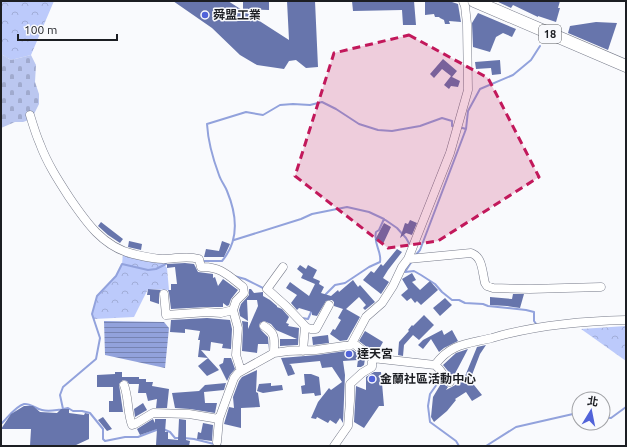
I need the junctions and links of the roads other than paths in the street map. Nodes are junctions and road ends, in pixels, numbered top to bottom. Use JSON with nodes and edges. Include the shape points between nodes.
{"nodes":[{"id":1,"x":463,"y":1,"type":"edge"},
{"id":2,"x":474,"y":1,"type":"edge"},
{"id":3,"x":626,"y":66,"type":"edge"},
{"id":4,"x":30,"y":115,"type":"dead end"},
{"id":5,"x":408,"y":259,"type":"junction"},
{"id":6,"x":283,"y":267,"type":"dead end"},
{"id":7,"x":601,"y":287,"type":"dead end"},
{"id":8,"x":164,"y":294,"type":"dead end"},
{"id":9,"x":329,"y":305,"type":"dead end"},
{"id":10,"x":233,"y":310,"type":"junction"},
{"id":11,"x":626,"y":320,"type":"edge"},
{"id":12,"x":264,"y":326,"type":"dead end"},
{"id":13,"x":305,"y":328,"type":"junction"},
{"id":14,"x":353,"y":343,"type":"junction"},
{"id":15,"x":303,"y":351,"type":"junction"},
{"id":16,"x":274,"y":353,"type":"junction"},
{"id":17,"x":372,"y":358,"type":"junction"},
{"id":18,"x":435,"y":365,"type":"junction"},
{"id":19,"x":241,"y":371,"type":"junction"},
{"id":20,"x":450,"y":382,"type":"dead end"},
{"id":21,"x":124,"y":385,"type":"dead end"},
{"id":22,"x":219,"y":419,"type":"junction"},
{"id":23,"x":217,"y":442,"type":"dead end"},
{"id":24,"x":334,"y":446,"type":"edge"}],
"edges":[{"from":1,"to":5,"type":"street","via":[[467,24],[468,90],[450,152]]},
{"from":2,"to":3,"type":"main road","number":"18"},
{"from":4,"to":10,"type":"street","via":[[56,177],[94,232],[120,250],[163,259],[192,257],[199,259],[201,268],[212,268],[226,273],[243,287],[244,293],[236,300]]},
{"from":5,"to":7,"type":"street","via":[[471,253],[480,259],[485,283],[493,288]]},
{"from":5,"to":14,"type":"street","via":[[382,303],[366,318]]},
{"from":6,"to":13,"type":"street","via":[[267,289]]},
{"from":8,"to":10,"type":"street","via":[[166,315],[207,312],[221,314]]},
{"from":9,"to":13,"type":"street","via":[[316,329]]},
{"from":10,"to":19,"type":"street","via":[[238,328],[236,355]]},
{"from":11,"to":18,"type":"street","via":[[545,326],[477,340],[449,352]]},
{"from":12,"to":16,"type":"street","via":[[274,334]]},
{"from":13,"to":15,"type":"street"},
{"from":14,"to":15,"type":"street"},
{"from":14,"to":17,"type":"street"},
{"from":15,"to":16,"type":"street"},
{"from":16,"to":19,"type":"street"},
{"from":17,"to":18,"type":"street"},
{"from":17,"to":24,"type":"street","via":[[372,366],[350,384],[348,426]]},
{"from":18,"to":20,"type":"street"},
{"from":19,"to":22,"type":"street","via":[[234,378]]},
{"from":21,"to":22,"type":"street","via":[[132,425],[154,413],[189,414]]},
{"from":22,"to":23,"type":"street"}]}
